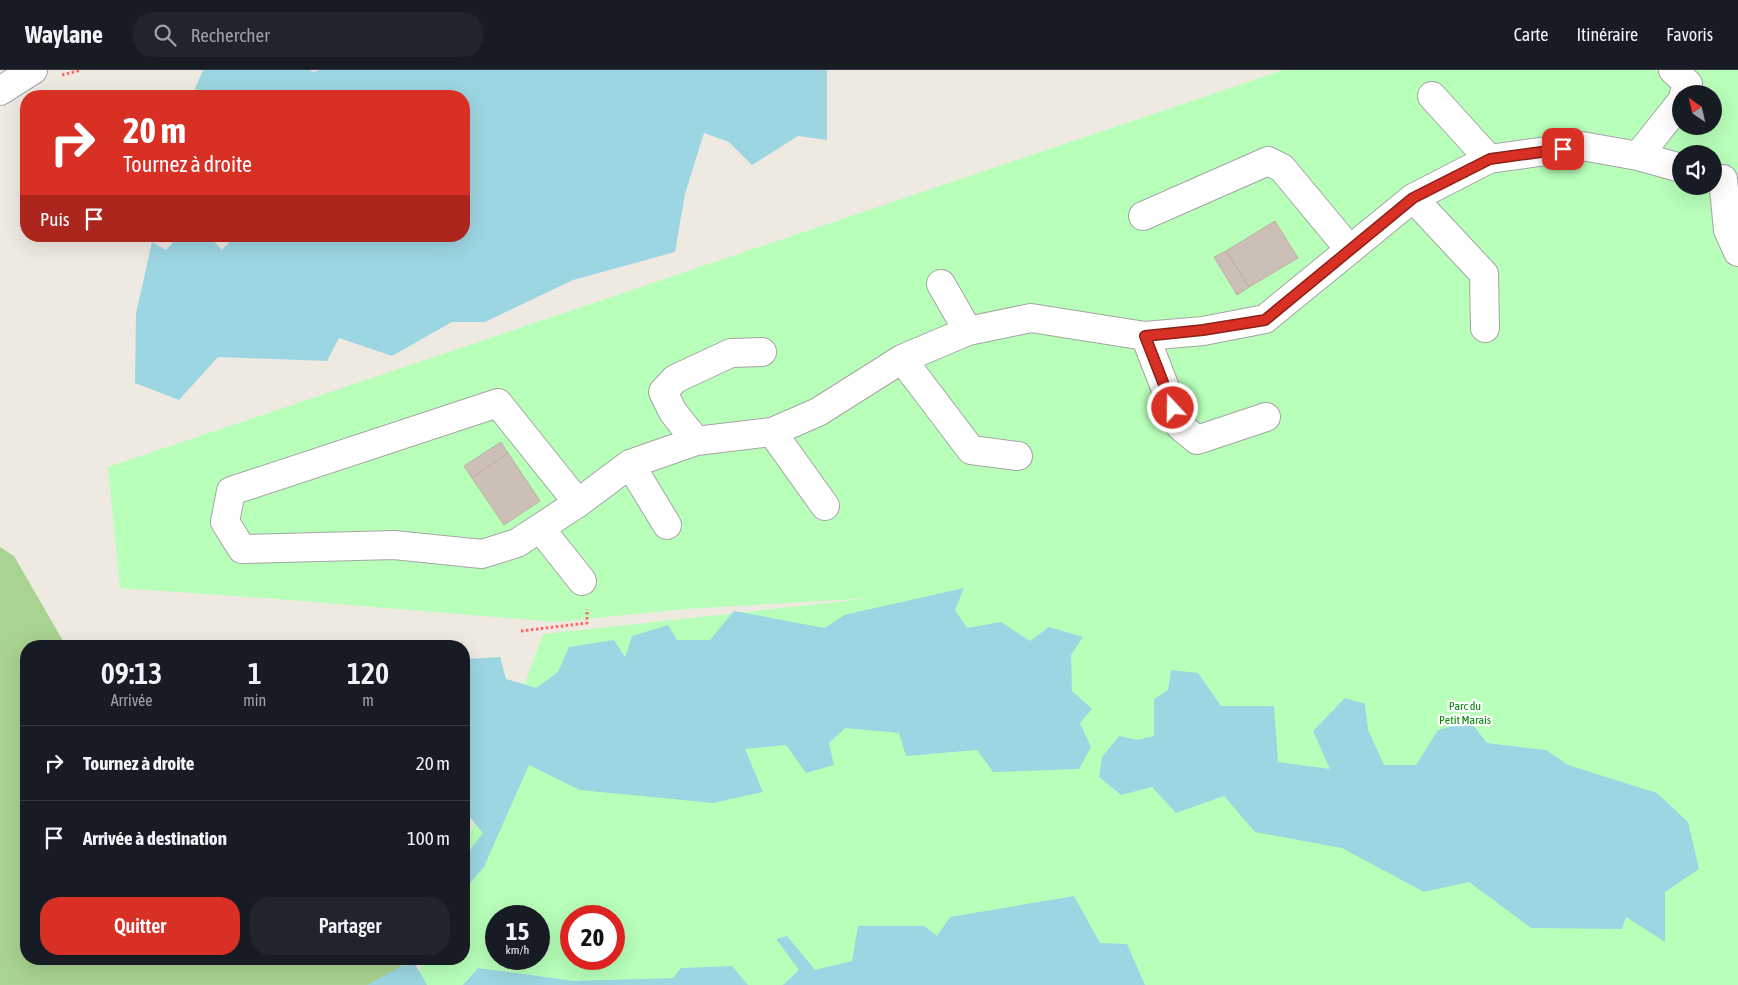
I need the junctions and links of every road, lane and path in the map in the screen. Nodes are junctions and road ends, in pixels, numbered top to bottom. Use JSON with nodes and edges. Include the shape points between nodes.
{"nodes":[{"id":1,"x":32,"y":70,"type":"edge"},
{"id":2,"x":1673,"y":70,"type":"edge"},
{"id":3,"x":1688,"y":85,"type":"edge"},
{"id":4,"x":0,"y":90,"type":"edge"},
{"id":5,"x":1432,"y":96,"type":"dead end"},
{"id":6,"x":1672,"y":113,"type":"edge"},
{"id":7,"x":1638,"y":156,"type":"junction"},
{"id":8,"x":1490,"y":159,"type":"junction"},
{"id":9,"x":1672,"y":165,"type":"edge"},
{"id":10,"x":1725,"y":178,"type":"edge"},
{"id":11,"x":1413,"y":198,"type":"junction"},
{"id":12,"x":1143,"y":216,"type":"dead end"},
{"id":13,"x":1350,"y":250,"type":"junction"},
{"id":14,"x":1738,"y":252,"type":"edge"},
{"id":15,"x":941,"y":284,"type":"dead end"},
{"id":16,"x":1484,"y":328,"type":"dead end"},
{"id":17,"x":968,"y":331,"type":"junction"},
{"id":18,"x":1145,"y":336,"type":"junction"},
{"id":19,"x":762,"y":352,"type":"dead end"},
{"id":20,"x":902,"y":359,"type":"junction"},
{"id":21,"x":1266,"y":417,"type":"dead end"},
{"id":22,"x":772,"y":432,"type":"junction"},
{"id":23,"x":696,"y":442,"type":"junction"},
{"id":24,"x":1018,"y":456,"type":"dead end"},
{"id":25,"x":630,"y":464,"type":"junction"},
{"id":26,"x":578,"y":503,"type":"junction"},
{"id":27,"x":825,"y":506,"type":"dead end"},
{"id":28,"x":667,"y":525,"type":"dead end"},
{"id":29,"x":540,"y":528,"type":"junction"},
{"id":30,"x":582,"y":581,"type":"joint"},
{"id":31,"x":521,"y":632,"type":"dead end"}],
"edges":[{"from":1,"to":4,"type":"street"},
{"from":2,"to":3,"type":"street"},
{"from":5,"to":8,"type":"street"},
{"from":6,"to":7,"type":"street"},
{"from":7,"to":8,"type":"street","via":[[1582,146]]},
{"from":7,"to":9,"type":"street"},
{"from":8,"to":11,"type":"street"},
{"from":10,"to":14,"type":"street","via":[[1728,230]]},
{"from":11,"to":13,"type":"street"},
{"from":11,"to":16,"type":"street","via":[[1484,274]]},
{"from":12,"to":13,"type":"street","via":[[1268,161],[1282,168]]},
{"from":13,"to":18,"type":"street","via":[[1265,320]]},
{"from":15,"to":17,"type":"street"},
{"from":17,"to":18,"type":"street","via":[[1032,318]]},
{"from":17,"to":20,"type":"street"},
{"from":18,"to":21,"type":"street","via":[[1180,426],[1197,440]]},
{"from":19,"to":23,"type":"street","via":[[731,353],[675,379],[663,392],[673,412]]},
{"from":20,"to":22,"type":"street","via":[[818,412]]},
{"from":20,"to":24,"type":"street","via":[[971,450]]},
{"from":22,"to":23,"type":"street"},
{"from":22,"to":27,"type":"street"},
{"from":23,"to":25,"type":"street"},
{"from":25,"to":26,"type":"street"},
{"from":25,"to":28,"type":"street"},
{"from":26,"to":29,"type":"street"},
{"from":26,"to":29,"type":"street","via":[[498,404],[231,491],[224,522],[242,549],[394,545],[482,554],[517,543]]},
{"from":29,"to":30,"type":"street"},
{"from":30,"to":31,"type":"path","via":[[587,623]]}]}
